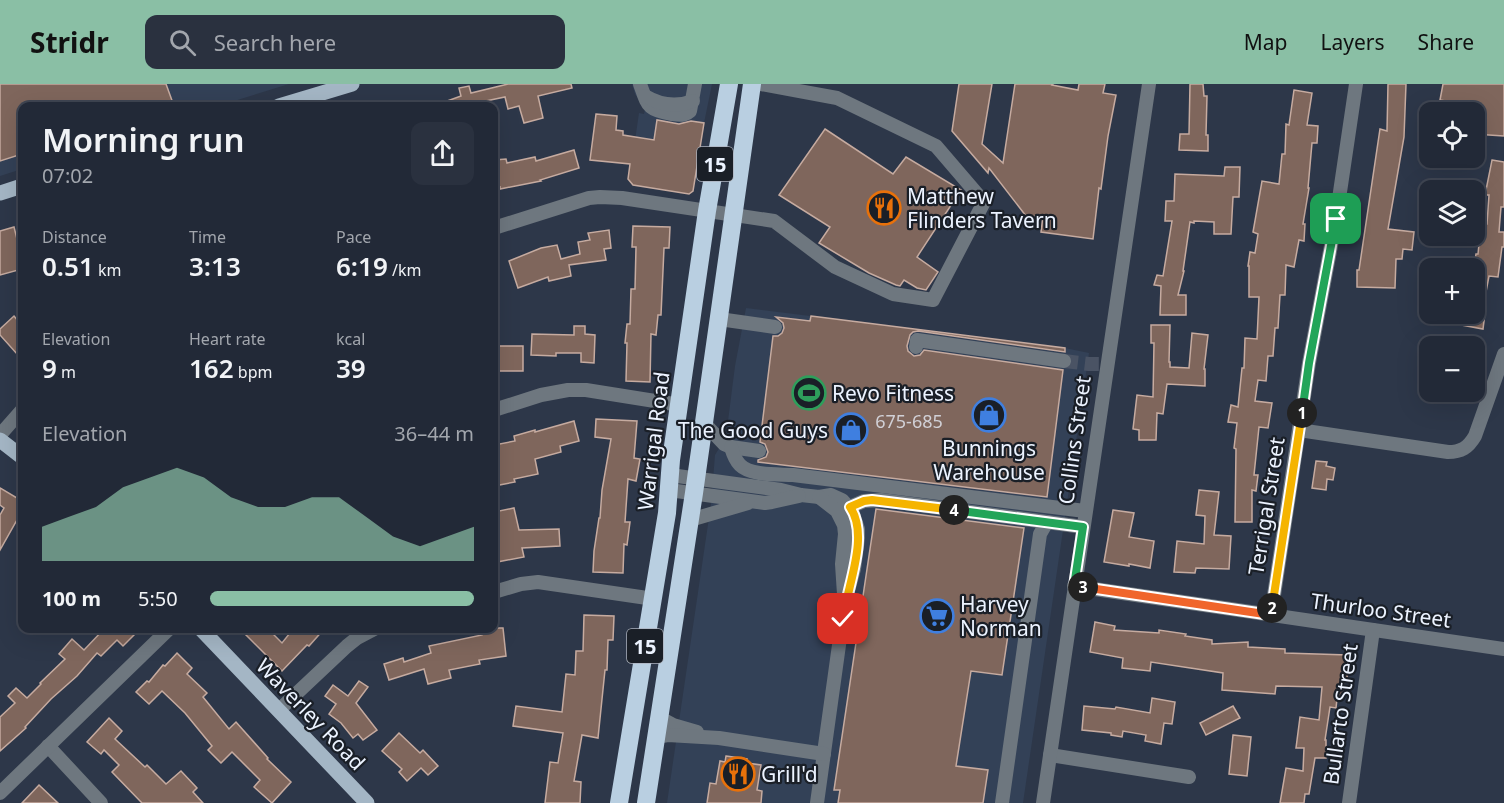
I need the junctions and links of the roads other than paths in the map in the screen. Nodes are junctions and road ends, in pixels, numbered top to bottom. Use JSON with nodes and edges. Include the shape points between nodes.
{"nodes":[{"id":1,"x":352,"y":84,"type":"edge"},
{"id":2,"x":695,"y":84,"type":"edge"},
{"id":3,"x":729,"y":84,"type":"edge"},
{"id":4,"x":752,"y":84,"type":"edge"},
{"id":5,"x":761,"y":84,"type":"edge"},
{"id":6,"x":1149,"y":84,"type":"edge"},
{"id":7,"x":1356,"y":84,"type":"edge"},
{"id":8,"x":642,"y":90,"type":"edge"},
{"id":9,"x":296,"y":102,"type":"edge"},
{"id":10,"x":18,"y":187,"type":"edge"},
{"id":11,"x":0,"y":193,"type":"edge"},
{"id":12,"x":707,"y":212,"type":"junction"},
{"id":13,"x":734,"y":216,"type":"junction"},
{"id":14,"x":498,"y":227,"type":"edge"},
{"id":15,"x":719,"y":319,"type":"junction"},
{"id":16,"x":775,"y":327,"type":"dead end"},
{"id":17,"x":916,"y":347,"type":"dead end"},
{"id":18,"x":1504,"y":354,"type":"edge"},
{"id":19,"x":1064,"y":361,"type":"tunnel mouth"},
{"id":20,"x":680,"y":405,"type":"junction"},
{"id":21,"x":498,"y":409,"type":"edge"},
{"id":22,"x":18,"y":415,"type":"edge"},
{"id":23,"x":704,"y":423,"type":"junction"},
{"id":24,"x":1299,"y":430,"type":"junction"},
{"id":25,"x":0,"y":435,"type":"edge"},
{"id":26,"x":0,"y":440,"type":"edge"},
{"id":27,"x":731,"y":447,"type":"junction"},
{"id":28,"x":759,"y":451,"type":"dead end"},
{"id":29,"x":18,"y":454,"type":"edge"},
{"id":30,"x":669,"y":482,"type":"junction"},
{"id":31,"x":695,"y":486,"type":"junction"},
{"id":32,"x":801,"y":495,"type":"junction"},
{"id":33,"x":819,"y":497,"type":"junction"},
{"id":34,"x":756,"y":502,"type":"junction"},
{"id":35,"x":850,"y":507,"type":"junction"},
{"id":36,"x":1085,"y":511,"type":"junction"},
{"id":37,"x":690,"y":520,"type":"junction"},
{"id":38,"x":1047,"y":522,"type":"junction"},
{"id":39,"x":1083,"y":527,"type":"junction"},
{"id":40,"x":1074,"y":586,"type":"junction"},
{"id":41,"x":498,"y":591,"type":"edge"},
{"id":42,"x":654,"y":599,"type":"junction"},
{"id":43,"x":845,"y":602,"type":"junction"},
{"id":44,"x":1271,"y":615,"type":"junction"},
{"id":45,"x":1373,"y":630,"type":"junction"},
{"id":46,"x":165,"y":633,"type":"edge"},
{"id":47,"x":205,"y":633,"type":"edge"},
{"id":48,"x":366,"y":633,"type":"edge"},
{"id":49,"x":1504,"y":649,"type":"edge"},
{"id":50,"x":279,"y":710,"type":"junction"},
{"id":51,"x":660,"y":718,"type":"junction"},
{"id":52,"x":657,"y":737,"type":"junction"},
{"id":53,"x":719,"y":738,"type":"junction"},
{"id":54,"x":48,"y":746,"type":"junction"},
{"id":55,"x":824,"y":754,"type":"junction"},
{"id":56,"x":1050,"y":755,"type":"junction"},
{"id":57,"x":1189,"y":777,"type":"dead end"},
{"id":58,"x":0,"y":793,"type":"edge"},
{"id":59,"x":102,"y":803,"type":"edge"},
{"id":60,"x":367,"y":803,"type":"edge"},
{"id":61,"x":619,"y":803,"type":"edge"},
{"id":62,"x":646,"y":803,"type":"edge"},
{"id":63,"x":817,"y":803,"type":"edge"},
{"id":64,"x":1002,"y":803,"type":"edge"},
{"id":65,"x":1043,"y":803,"type":"edge"},
{"id":66,"x":1349,"y":803,"type":"edge"}],
"edges":[{"from":1,"to":9,"type":"main road"},
{"from":2,"to":8,"type":"street","via":[[691,108],[680,115],[652,109]]},
{"from":3,"to":12,"type":"highway","name":"Warrigal Road","number":"15"},
{"from":4,"to":13,"type":"highway","number":"15"},
{"from":5,"to":13,"type":"street","via":[[837,98],[936,146],[984,202],[933,300],[893,294],[835,267],[774,221]]},
{"from":6,"to":36,"type":"street","name":"Collins Street"},
{"from":7,"to":24,"type":"street","name":"Terrigal Street"},
{"from":10,"to":11,"type":"main road"},
{"from":12,"to":13,"type":"street"},
{"from":12,"to":14,"type":"street","via":[[600,197]]},
{"from":12,"to":20,"type":"highway","name":"Warrigal Road","number":"15"},
{"from":13,"to":15,"type":"highway","number":"15"},
{"from":15,"to":16,"type":"street"},
{"from":15,"to":23,"type":"highway","number":"15"},
{"from":17,"to":19,"type":"street","via":[[917,340]]},
{"from":18,"to":24,"type":"street","via":[[1475,436],[1463,450],[1448,452]]},
{"from":20,"to":21,"type":"street","via":[[568,390]]},
{"from":20,"to":30,"type":"highway","name":"Warrigal Road","number":"15"},
{"from":22,"to":25,"type":"street"},
{"from":23,"to":27,"type":"street"},
{"from":23,"to":31,"type":"highway","number":"15"},
{"from":24,"to":44,"type":"street","name":"Terrigal Street"},
{"from":26,"to":29,"type":"main road"},
{"from":27,"to":28,"type":"street"},
{"from":27,"to":36,"type":"street","via":[[739,465],[753,472],[899,484]]},
{"from":30,"to":31,"type":"street"},
{"from":30,"to":42,"type":"highway","name":"Warrigal Road","number":"15"},
{"from":31,"to":32,"type":"street","via":[[781,490]]},
{"from":31,"to":34,"type":"street"},
{"from":31,"to":37,"type":"highway","number":"15"},
{"from":32,"to":33,"type":"street"},
{"from":32,"to":34,"type":"street"},
{"from":33,"to":35,"type":"street","via":[[836,496]]},
{"from":33,"to":43,"type":"street","via":[[837,511],[844,525]]},
{"from":34,"to":37,"type":"street"},
{"from":35,"to":38,"type":"street","via":[[880,500]]},
{"from":35,"to":43,"type":"street","via":[[858,538]]},
{"from":36,"to":39,"type":"street","name":"Collins Street"},
{"from":37,"to":51,"type":"highway","number":"15"},
{"from":38,"to":39,"type":"street"},
{"from":38,"to":64,"type":"street","via":[[1040,534]]},
{"from":39,"to":40,"type":"street","name":"Collins Street"},
{"from":40,"to":44,"type":"street","name":"Thurloo Street"},
{"from":40,"to":56,"type":"street","name":"Collins Street"},
{"from":41,"to":42,"type":"street","via":[[538,582]]},
{"from":42,"to":61,"type":"highway","name":"Warrigal Road","number":"15"},
{"from":43,"to":55,"type":"street"},
{"from":44,"to":45,"type":"street","name":"Thurloo Street"},
{"from":45,"to":49,"type":"street","name":"Thurloo Street"},
{"from":45,"to":66,"type":"street","name":"Bullarto Street"},
{"from":46,"to":54,"type":"street"},
{"from":47,"to":50,"type":"main road","name":"Waverley Road"},
{"from":48,"to":50,"type":"street","via":[[347,646]]},
{"from":50,"to":60,"type":"main road","name":"Waverley Road"},
{"from":51,"to":52,"type":"highway","number":"15"},
{"from":51,"to":53,"type":"street"},
{"from":52,"to":53,"type":"street"},
{"from":52,"to":62,"type":"highway","number":"15"},
{"from":53,"to":55,"type":"street"},
{"from":54,"to":58,"type":"street"},
{"from":54,"to":59,"type":"street"},
{"from":55,"to":63,"type":"street"},
{"from":56,"to":57,"type":"street"},
{"from":56,"to":65,"type":"street","name":"Collins Street"}]}
